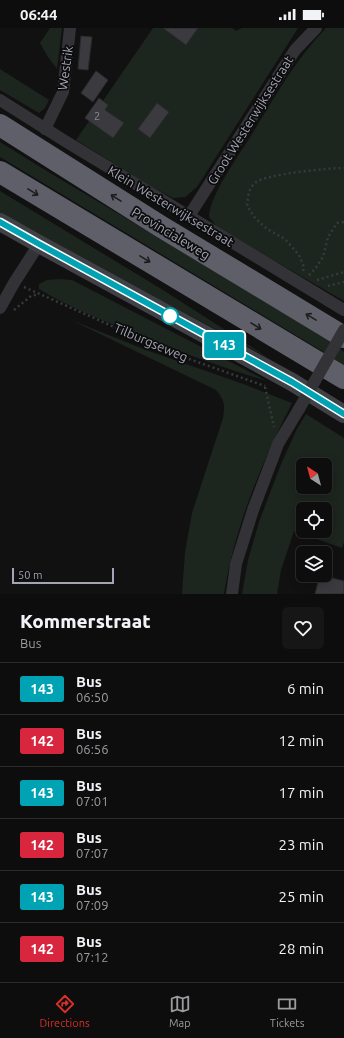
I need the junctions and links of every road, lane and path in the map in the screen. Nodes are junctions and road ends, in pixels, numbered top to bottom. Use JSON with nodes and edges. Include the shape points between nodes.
{"nodes":[{"id":1,"x":70,"y":28,"type":"edge"},
{"id":2,"x":316,"y":28,"type":"edge"},
{"id":3,"x":0,"y":100,"type":"edge"},
{"id":4,"x":0,"y":125,"type":"edge"},
{"id":5,"x":45,"y":129,"type":"junction"},
{"id":6,"x":344,"y":168,"type":"edge"},
{"id":7,"x":0,"y":172,"type":"edge"},
{"id":8,"x":189,"y":216,"type":"junction"},
{"id":9,"x":0,"y":222,"type":"edge"},
{"id":10,"x":344,"y":222,"type":"edge"},
{"id":11,"x":39,"y":244,"type":"junction"},
{"id":12,"x":344,"y":272,"type":"edge"},
{"id":13,"x":299,"y":283,"type":"junction"},
{"id":14,"x":0,"y":308,"type":"edge"},
{"id":15,"x":344,"y":310,"type":"edge"},
{"id":16,"x":13,"y":311,"type":"dead end"},
{"id":17,"x":344,"y":330,"type":"edge"},
{"id":18,"x":344,"y":337,"type":"edge"},
{"id":19,"x":344,"y":378,"type":"edge"},
{"id":20,"x":344,"y":414,"type":"edge"},
{"id":21,"x":278,"y":444,"type":"junction"},
{"id":22,"x":232,"y":594,"type":"edge"}],
"edges":[{"from":1,"to":5,"type":"street","name":"Westrik","via":[[63,92]]},
{"from":2,"to":8,"type":"street","name":"Groot Westerwijksestraat","via":[[295,50]]},
{"from":3,"to":5,"type":"street","name":"Klein Westerwijksestraat"},
{"from":18,"to":4,"type":"highway","name":"Provincialeweg","one_way":true,"via":[[160,226]]},
{"from":5,"to":8,"type":"street","name":"Klein Westerwijksestraat"},
{"from":6,"to":13,"type":"path","via":[[262,178],[254,183],[248,193],[247,206],[255,218],[267,229],[285,238],[299,255],[304,267]]},
{"from":7,"to":19,"type":"highway","one_way":true},
{"from":8,"to":13,"type":"street","name":"Klein Westerwijksestraat"},
{"from":9,"to":11,"type":"street"},
{"from":10,"to":13,"type":"path","via":[[338,223],[328,237],[323,257],[315,269]]},
{"from":11,"to":14,"type":"street"},
{"from":11,"to":20,"type":"street","via":[[292,382]]},
{"from":12,"to":13,"type":"path"},
{"from":13,"to":15,"type":"street","name":"Klein Westerwijksestraat"},
{"from":16,"to":21,"type":"path","name":"Tilburgseweg","via":[[31,296],[40,294],[175,354],[265,386]]},
{"from":17,"to":21,"type":"street","bridge":true},
{"from":21,"to":22,"type":"street","via":[[236,564]]}]}
